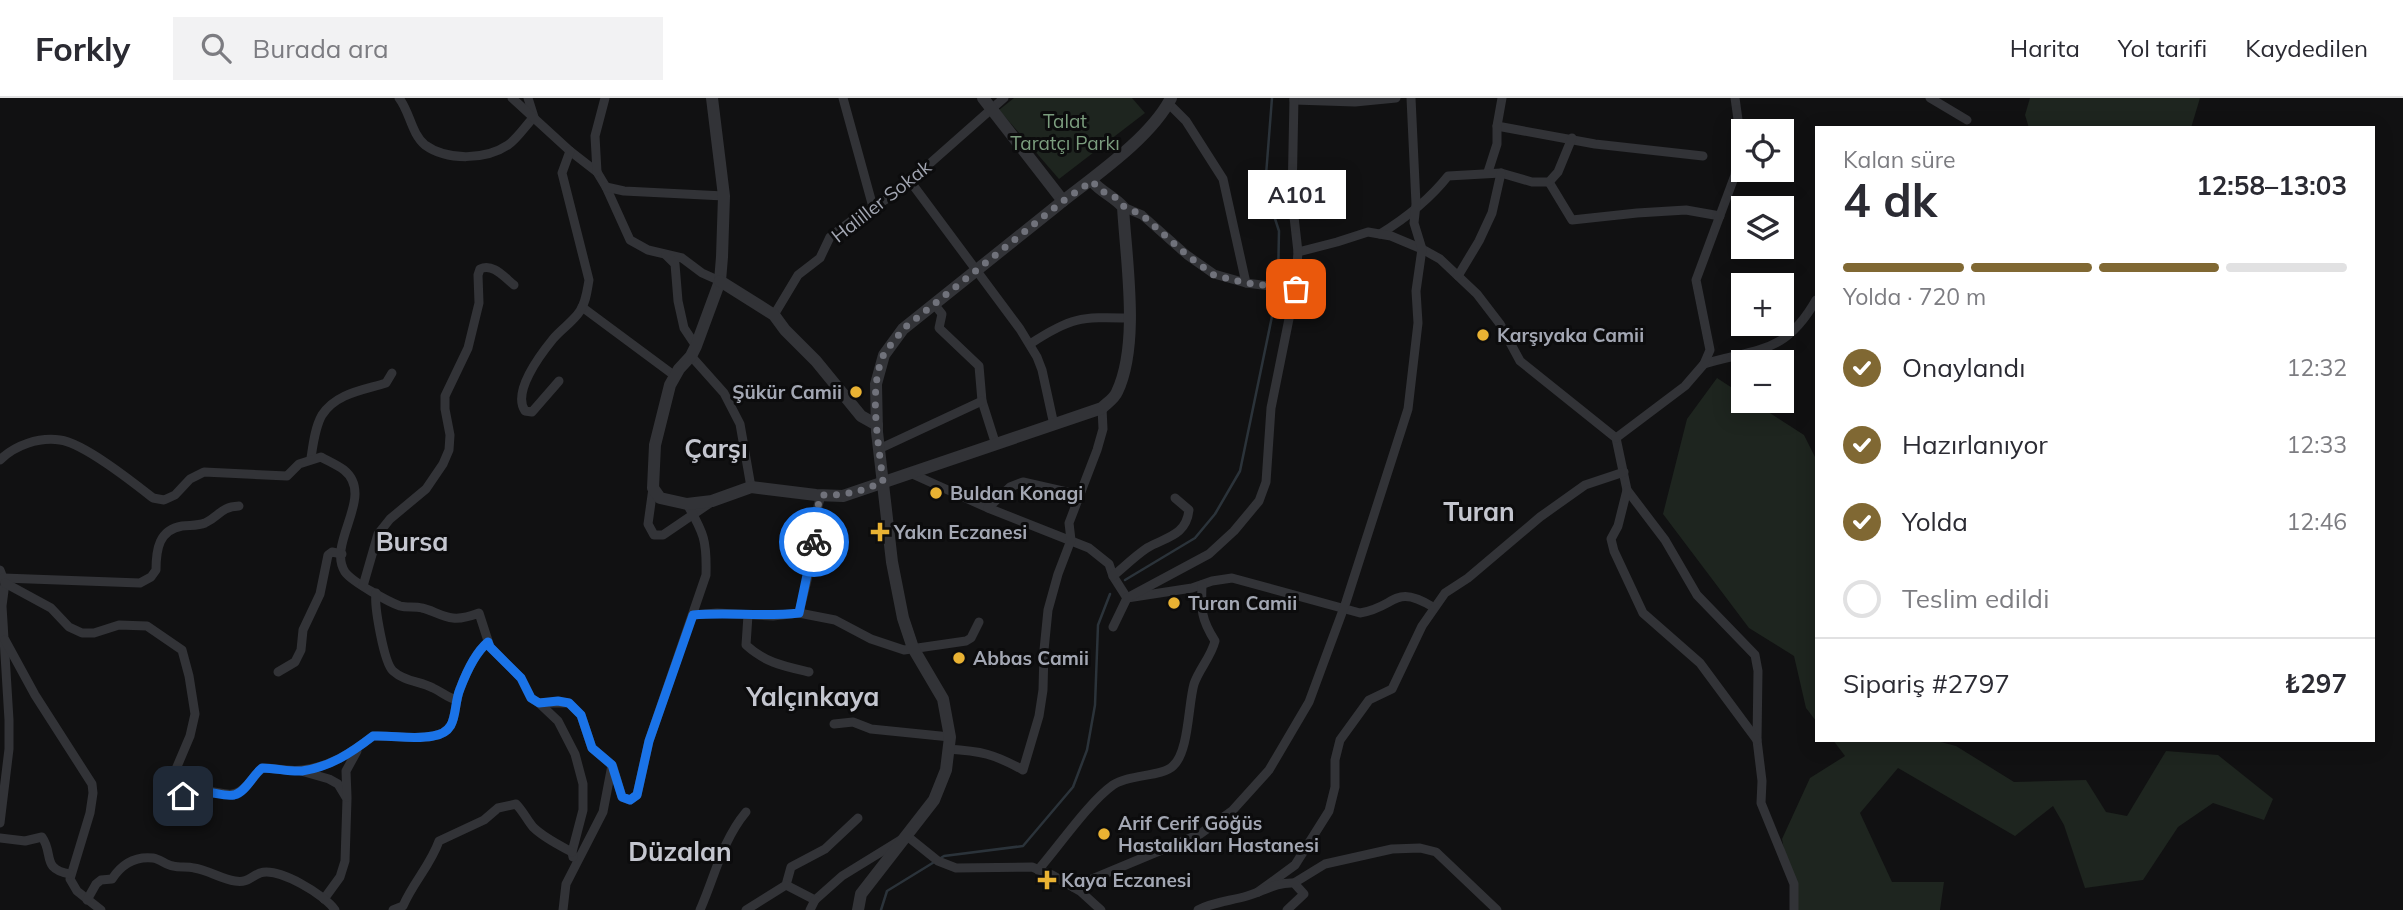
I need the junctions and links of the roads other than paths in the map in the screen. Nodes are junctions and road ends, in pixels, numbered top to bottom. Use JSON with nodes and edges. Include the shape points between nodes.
{"nodes":[{"id":1,"x":399,"y":98,"type":"edge"},
{"id":2,"x":512,"y":98,"type":"edge"},
{"id":3,"x":528,"y":98,"type":"edge"},
{"id":4,"x":605,"y":98,"type":"edge"},
{"id":5,"x":712,"y":98,"type":"edge"},
{"id":6,"x":843,"y":98,"type":"edge"},
{"id":7,"x":983,"y":98,"type":"edge"},
{"id":8,"x":1004,"y":98,"type":"edge"},
{"id":9,"x":1396,"y":98,"type":"edge"},
{"id":10,"x":1411,"y":98,"type":"edge"},
{"id":11,"x":1502,"y":98,"type":"edge"},
{"id":12,"x":1735,"y":98,"type":"edge"},
{"id":13,"x":1930,"y":98,"type":"edge"},
{"id":14,"x":1294,"y":99,"type":"edge"},
{"id":15,"x":1169,"y":100,"type":"edge"},
{"id":16,"x":991,"y":109,"type":"junction"},
{"id":17,"x":534,"y":117,"type":"junction"},
{"id":18,"x":1967,"y":120,"type":"dead end"},
{"id":19,"x":1496,"y":126,"type":"junction"},
{"id":20,"x":1572,"y":138,"type":"junction"},
{"id":21,"x":570,"y":151,"type":"junction"},
{"id":22,"x":1703,"y":156,"type":"dead end"},
{"id":23,"x":597,"y":172,"type":"junction"},
{"id":24,"x":1488,"y":172,"type":"junction"},
{"id":25,"x":1501,"y":173,"type":"junction"},
{"id":26,"x":910,"y":181,"type":"junction"},
{"id":27,"x":1092,"y":181,"type":"junction"},
{"id":28,"x":1549,"y":183,"type":"junction"},
{"id":29,"x":606,"y":187,"type":"junction"},
{"id":30,"x":724,"y":196,"type":"junction"},
{"id":31,"x":1063,"y":201,"type":"junction"},
{"id":32,"x":1123,"y":206,"type":"junction"},
{"id":33,"x":873,"y":207,"type":"junction"},
{"id":34,"x":1415,"y":209,"type":"junction"},
{"id":35,"x":1720,"y":216,"type":"junction"},
{"id":36,"x":1380,"y":234,"type":"junction"},
{"id":37,"x":1422,"y":249,"type":"junction"},
{"id":38,"x":1298,"y":251,"type":"junction"},
{"id":39,"x":665,"y":254,"type":"junction"},
{"id":40,"x":976,"y":270,"type":"junction"},
{"id":41,"x":1458,"y":276,"type":"junction"},
{"id":42,"x":720,"y":281,"type":"junction"},
{"id":43,"x":1246,"y":283,"type":"junction"},
{"id":44,"x":514,"y":285,"type":"dead end"},
{"id":45,"x":1296,"y":289,"type":"junction"},
{"id":46,"x":934,"y":304,"type":"junction"},
{"id":47,"x":582,"y":307,"type":"junction"},
{"id":48,"x":1814,"y":312,"type":"edge"},
{"id":49,"x":774,"y":315,"type":"junction"},
{"id":50,"x":1128,"y":318,"type":"junction"},
{"id":51,"x":1030,"y":344,"type":"junction"},
{"id":52,"x":693,"y":351,"type":"junction"},
{"id":53,"x":1704,"y":364,"type":"junction"},
{"id":54,"x":392,"y":373,"type":"dead end"},
{"id":55,"x":676,"y":376,"type":"junction"},
{"id":56,"x":559,"y":381,"type":"dead end"},
{"id":57,"x":982,"y":401,"type":"junction"},
{"id":58,"x":1102,"y":408,"type":"junction"},
{"id":59,"x":877,"y":425,"type":"junction"},
{"id":60,"x":1054,"y":425,"type":"junction"},
{"id":61,"x":1616,"y":438,"type":"junction"},
{"id":62,"x":996,"y":445,"type":"junction"},
{"id":63,"x":879,"y":449,"type":"junction"},
{"id":64,"x":311,"y":458,"type":"junction"},
{"id":65,"x":0,"y":460,"type":"edge"},
{"id":66,"x":1624,"y":472,"type":"junction"},
{"id":67,"x":911,"y":473,"type":"junction"},
{"id":68,"x":883,"y":478,"type":"junction"},
{"id":69,"x":751,"y":486,"type":"junction"},
{"id":70,"x":653,"y":488,"type":"junction"},
{"id":71,"x":1627,"y":490,"type":"junction"},
{"id":72,"x":821,"y":495,"type":"junction"},
{"id":73,"x":1080,"y":495,"type":"junction"},
{"id":74,"x":1175,"y":498,"type":"dead end"},
{"id":75,"x":239,"y":506,"type":"dead end"},
{"id":76,"x":988,"y":508,"type":"junction"},
{"id":77,"x":690,"y":509,"type":"junction"},
{"id":78,"x":1071,"y":540,"type":"junction"},
{"id":79,"x":342,"y":554,"type":"junction"},
{"id":80,"x":1113,"y":576,"type":"junction"},
{"id":81,"x":3,"y":577,"type":"edge"},
{"id":82,"x":1202,"y":584,"type":"junction"},
{"id":83,"x":363,"y":586,"type":"junction"},
{"id":84,"x":376,"y":593,"type":"junction"},
{"id":85,"x":1127,"y":598,"type":"junction"},
{"id":86,"x":1433,"y":607,"type":"junction"},
{"id":87,"x":1343,"y":610,"type":"junction"},
{"id":88,"x":799,"y":613,"type":"junction"},
{"id":89,"x":693,"y":615,"type":"junction"},
{"id":90,"x":748,"y":615,"type":"junction"},
{"id":91,"x":979,"y":622,"type":"dead end"},
{"id":92,"x":1113,"y":627,"type":"dead end"},
{"id":93,"x":5,"y":640,"type":"junction"},
{"id":94,"x":488,"y":642,"type":"junction"},
{"id":95,"x":913,"y":648,"type":"junction"},
{"id":96,"x":278,"y":672,"type":"dead end"},
{"id":97,"x":808,"y":673,"type":"dead end"},
{"id":98,"x":457,"y":700,"type":"junction"},
{"id":99,"x":539,"y":703,"type":"junction"},
{"id":100,"x":834,"y":723,"type":"dead end"},
{"id":101,"x":1757,"y":740,"type":"junction"},
{"id":102,"x":949,"y":743,"type":"junction"},
{"id":103,"x":361,"y":745,"type":"junction"},
{"id":104,"x":612,"y":765,"type":"junction"},
{"id":105,"x":300,"y":771,"type":"junction"},
{"id":106,"x":347,"y":799,"type":"junction"},
{"id":107,"x":746,"y":812,"type":"dead end"},
{"id":108,"x":858,"y":818,"type":"dead end"},
{"id":109,"x":0,"y":823,"type":"edge"},
{"id":110,"x":907,"y":836,"type":"junction"},
{"id":111,"x":0,"y":838,"type":"edge"},
{"id":112,"x":572,"y":852,"type":"junction"},
{"id":113,"x":575,"y":865,"type":"junction"},
{"id":114,"x":1038,"y":870,"type":"junction"},
{"id":115,"x":70,"y":874,"type":"junction"},
{"id":116,"x":1294,"y":883,"type":"junction"},
{"id":117,"x":786,"y":885,"type":"junction"},
{"id":118,"x":1073,"y":887,"type":"junction"},
{"id":119,"x":1258,"y":892,"type":"junction"},
{"id":120,"x":324,"y":899,"type":"junction"},
{"id":121,"x":87,"y":900,"type":"junction"},
{"id":122,"x":814,"y":900,"type":"junction"},
{"id":123,"x":102,"y":910,"type":"edge"},
{"id":124,"x":335,"y":910,"type":"edge"},
{"id":125,"x":393,"y":910,"type":"edge"},
{"id":126,"x":563,"y":910,"type":"edge"},
{"id":127,"x":700,"y":910,"type":"edge"},
{"id":128,"x":746,"y":910,"type":"edge"},
{"id":129,"x":810,"y":910,"type":"edge"},
{"id":130,"x":858,"y":910,"type":"edge"},
{"id":131,"x":1101,"y":910,"type":"edge"},
{"id":132,"x":1198,"y":910,"type":"edge"},
{"id":133,"x":1287,"y":910,"type":"edge"},
{"id":134,"x":1497,"y":910,"type":"edge"},
{"id":135,"x":1794,"y":910,"type":"edge"}],
"edges":[{"from":1,"to":17,"type":"street","via":[[426,145],[462,157],[510,144]]},
{"from":2,"to":17,"type":"street"},
{"from":3,"to":17,"type":"street"},
{"from":4,"to":23,"type":"street","via":[[595,136]]},
{"from":5,"to":30,"type":"street"},
{"from":6,"to":33,"type":"street"},
{"from":7,"to":16,"type":"street"},
{"from":8,"to":16,"type":"street","name":"Haliller Sokak"},
{"from":9,"to":14,"type":"street","via":[[1355,102]]},
{"from":10,"to":34,"type":"street"},
{"from":11,"to":19,"type":"street"},
{"from":12,"to":35,"type":"street","via":[[1740,134],[1735,175]]},
{"from":13,"to":18,"type":"street"},
{"from":14,"to":38,"type":"street","via":[[1292,199]]},
{"from":15,"to":27,"type":"street","via":[[1163,114]]},
{"from":15,"to":43,"type":"street","via":[[1223,179]]},
{"from":16,"to":26,"type":"street","name":"Haliller Sokak"},
{"from":16,"to":31,"type":"street"},
{"from":17,"to":21,"type":"street"},
{"from":19,"to":20,"type":"street"},
{"from":19,"to":24,"type":"street","via":[[1497,144]]},
{"from":20,"to":22,"type":"street"},
{"from":20,"to":28,"type":"street"},
{"from":21,"to":23,"type":"street"},
{"from":21,"to":47,"type":"street","via":[[562,173],[589,280]]},
{"from":23,"to":29,"type":"street"},
{"from":24,"to":25,"type":"street"},
{"from":24,"to":34,"type":"street","via":[[1448,176]]},
{"from":25,"to":28,"type":"street"},
{"from":25,"to":41,"type":"street","via":[[1492,213]]},
{"from":26,"to":33,"type":"street","name":"Haliller Sokak"},
{"from":26,"to":40,"type":"street"},
{"from":27,"to":31,"type":"street"},
{"from":27,"to":32,"type":"street"},
{"from":28,"to":35,"type":"street","via":[[1572,220],[1686,210]]},
{"from":29,"to":30,"type":"street"},
{"from":29,"to":39,"type":"street","via":[[630,240]]},
{"from":30,"to":42,"type":"street"},
{"from":31,"to":40,"type":"street"},
{"from":32,"to":43,"type":"street","via":[[1142,215],[1214,275]]},
{"from":32,"to":50,"type":"street"},
{"from":33,"to":49,"type":"street","name":"Haliller Sokak","via":[[830,237],[820,258],[798,275]]},
{"from":34,"to":36,"type":"street"},
{"from":34,"to":37,"type":"street"},
{"from":35,"to":53,"type":"street","via":[[1696,280],[1710,350]]},
{"from":36,"to":37,"type":"street"},
{"from":36,"to":38,"type":"street","via":[[1368,232]]},
{"from":37,"to":41,"type":"street"},
{"from":37,"to":87,"type":"street","via":[[1408,409]]},
{"from":38,"to":45,"type":"street"},
{"from":39,"to":42,"type":"street","via":[[682,258]]},
{"from":39,"to":52,"type":"street","via":[[675,264],[678,301]]},
{"from":40,"to":46,"type":"street"},
{"from":40,"to":51,"type":"street"},
{"from":41,"to":61,"type":"street","via":[[1500,324],[1520,361]]},
{"from":42,"to":49,"type":"street"},
{"from":42,"to":52,"type":"street"},
{"from":43,"to":45,"type":"street"},
{"from":44,"to":83,"type":"street","via":[[493,268],[480,269],[479,303],[468,348],[445,396],[449,450],[426,489],[379,534]]},
{"from":45,"to":85,"type":"street","via":[[1271,408],[1266,482],[1258,501],[1209,554]]},
{"from":46,"to":57,"type":"street","via":[[942,314],[939,328],[979,366]]},
{"from":46,"to":59,"type":"street","via":[[903,329],[884,355],[876,384]]},
{"from":47,"to":55,"type":"street"},
{"from":47,"to":56,"type":"street","via":[[553,338],[521,388],[524,411],[532,412]]},
{"from":48,"to":53,"type":"street","via":[[1776,344]]},
{"from":49,"to":59,"type":"street","via":[[860,416]]},
{"from":50,"to":51,"type":"street","via":[[1069,321]]},
{"from":50,"to":58,"type":"street","via":[[1124,372],[1116,395]]},
{"from":51,"to":60,"type":"street","via":[[1042,370]]},
{"from":52,"to":55,"type":"street"},
{"from":52,"to":69,"type":"street","via":[[740,424]]},
{"from":53,"to":61,"type":"street","via":[[1685,386]]},
{"from":54,"to":64,"type":"street","via":[[386,383],[342,397],[322,415]]},
{"from":55,"to":70,"type":"street","via":[[654,445]]},
{"from":57,"to":62,"type":"street"},
{"from":57,"to":63,"type":"street"},
{"from":58,"to":60,"type":"street"},
{"from":58,"to":73,"type":"street","via":[[1103,429]]},
{"from":59,"to":63,"type":"street"},
{"from":60,"to":62,"type":"street"},
{"from":61,"to":66,"type":"street"},
{"from":62,"to":67,"type":"street"},
{"from":63,"to":68,"type":"street"},
{"from":64,"to":65,"type":"street","via":[[287,476],[204,472],[164,500],[153,498],[96,456],[62,440],[30,442],[9,450]]},
{"from":64,"to":79,"type":"street","via":[[321,457],[346,471],[353,486],[356,504],[345,530]]},
{"from":66,"to":71,"type":"street"},
{"from":66,"to":86,"type":"street","via":[[1585,485],[1444,593]]},
{"from":67,"to":68,"type":"street"},
{"from":67,"to":76,"type":"street"},
{"from":68,"to":72,"type":"street","via":[[863,491]]},
{"from":68,"to":95,"type":"street","via":[[892,562]]},
{"from":69,"to":72,"type":"street"},
{"from":69,"to":77,"type":"street"},
{"from":70,"to":77,"type":"street","via":[[660,498]]},
{"from":70,"to":77,"type":"street","via":[[649,524],[654,535],[663,535]]},
{"from":71,"to":101,"type":"street","via":[[1665,540],[1697,595],[1755,655]]},
{"from":71,"to":101,"type":"street","via":[[1611,539],[1643,613],[1700,663]]},
{"from":72,"to":88,"type":"street"},
{"from":73,"to":76,"type":"street","via":[[1023,482],[1010,487]]},
{"from":73,"to":78,"type":"street","via":[[1069,523]]},
{"from":74,"to":80,"type":"street","via":[[1189,510],[1188,521],[1174,536],[1146,549]]},
{"from":75,"to":81,"type":"street","via":[[228,506],[206,522],[167,532],[159,542],[156,570],[140,583]]},
{"from":76,"to":78,"type":"street"},
{"from":77,"to":89,"type":"street","via":[[707,549],[706,575]]},
{"from":78,"to":80,"type":"street","via":[[1109,564]]},
{"from":78,"to":102,"type":"street","via":[[1048,610],[1039,716],[1023,770],[1000,757]]},
{"from":79,"to":83,"type":"street","via":[[345,572]]},
{"from":79,"to":96,"type":"street","via":[[328,555],[320,594],[303,630],[301,650],[295,662]]},
{"from":80,"to":85,"type":"street"},
{"from":81,"to":93,"type":"street"},
{"from":81,"to":105,"type":"street","via":[[82,633],[119,625],[147,626],[182,650],[195,715],[176,769],[183,796],[201,791],[233,795],[262,768]]},
{"from":82,"to":85,"type":"street"},
{"from":82,"to":87,"type":"street","via":[[1232,578]]},
{"from":82,"to":114,"type":"street","via":[[1201,612],[1215,641],[1194,682],[1187,732],[1175,765],[1113,785]]},
{"from":83,"to":84,"type":"street"},
{"from":84,"to":94,"type":"street","via":[[401,606],[452,618],[479,613]]},
{"from":84,"to":98,"type":"street","via":[[376,613],[392,671]]},
{"from":85,"to":92,"type":"street"},
{"from":86,"to":87,"type":"street","via":[[1415,596],[1403,596],[1376,611]]},
{"from":86,"to":119,"type":"street","via":[[1392,688],[1369,699],[1339,740],[1329,811],[1295,865]]},
{"from":87,"to":118,"type":"street","via":[[1309,702],[1269,770],[1232,811],[1200,834]]},
{"from":88,"to":90,"type":"street"},
{"from":88,"to":95,"type":"street","via":[[835,620],[904,650]]},
{"from":89,"to":90,"type":"street"},
{"from":89,"to":104,"type":"street","via":[[649,741],[637,795],[630,800],[622,797]]},
{"from":90,"to":97,"type":"street","via":[[746,645],[772,663]]},
{"from":91,"to":95,"type":"street","via":[[966,641]]},
{"from":93,"to":109,"type":"street","via":[[9,749]]},
{"from":93,"to":115,"type":"street","via":[[92,784],[90,813]]},
{"from":94,"to":98,"type":"street"},
{"from":94,"to":99,"type":"street"},
{"from":95,"to":102,"type":"street","via":[[943,699]]},
{"from":98,"to":103,"type":"street","via":[[454,722],[436,736],[373,736]]},
{"from":99,"to":104,"type":"street","via":[[569,703],[581,715],[592,748]]},
{"from":99,"to":112,"type":"street","via":[[558,722],[575,754],[583,784],[583,810]]},
{"from":100,"to":102,"type":"street","via":[[853,722]]},
{"from":101,"to":135,"type":"street","via":[[1761,803],[1794,884]]},
{"from":102,"to":110,"type":"street","via":[[946,771],[934,800]]},
{"from":103,"to":105,"type":"street","via":[[328,765]]},
{"from":103,"to":106,"type":"street","via":[[346,771]]},
{"from":104,"to":113,"type":"street","via":[[603,812]]},
{"from":105,"to":106,"type":"street","via":[[338,784]]},
{"from":106,"to":120,"type":"street","via":[[345,860],[340,877]]},
{"from":107,"to":127,"type":"street","via":[[726,842]]},
{"from":108,"to":117,"type":"street","via":[[825,849],[790,867]]},
{"from":110,"to":114,"type":"street","via":[[938,861],[956,868]]},
{"from":110,"to":122,"type":"street","via":[[842,876]]},
{"from":110,"to":130,"type":"street","via":[[861,894]]},
{"from":111,"to":115,"type":"street","via":[[25,841],[42,837],[52,867]]},
{"from":112,"to":113,"type":"street"},
{"from":112,"to":125,"type":"street","via":[[546,838],[516,804],[498,808],[484,820],[439,841],[403,906]]},
{"from":113,"to":126,"type":"street","via":[[566,884]]},
{"from":114,"to":118,"type":"street"},
{"from":115,"to":121,"type":"street"},
{"from":116,"to":119,"type":"street"},
{"from":116,"to":133,"type":"street","via":[[1304,894]]},
{"from":116,"to":134,"type":"street","via":[[1325,864],[1391,849],[1420,848],[1436,852]]},
{"from":117,"to":122,"type":"street"},
{"from":117,"to":128,"type":"street"},
{"from":118,"to":131,"type":"street"},
{"from":119,"to":132,"type":"street"},
{"from":120,"to":121,"type":"street","via":[[291,878],[272,873],[261,873],[247,882],[233,881],[153,858],[128,862],[112,879],[96,884]]},
{"from":120,"to":124,"type":"street"},
{"from":121,"to":123,"type":"street"},
{"from":122,"to":129,"type":"street"}]}
